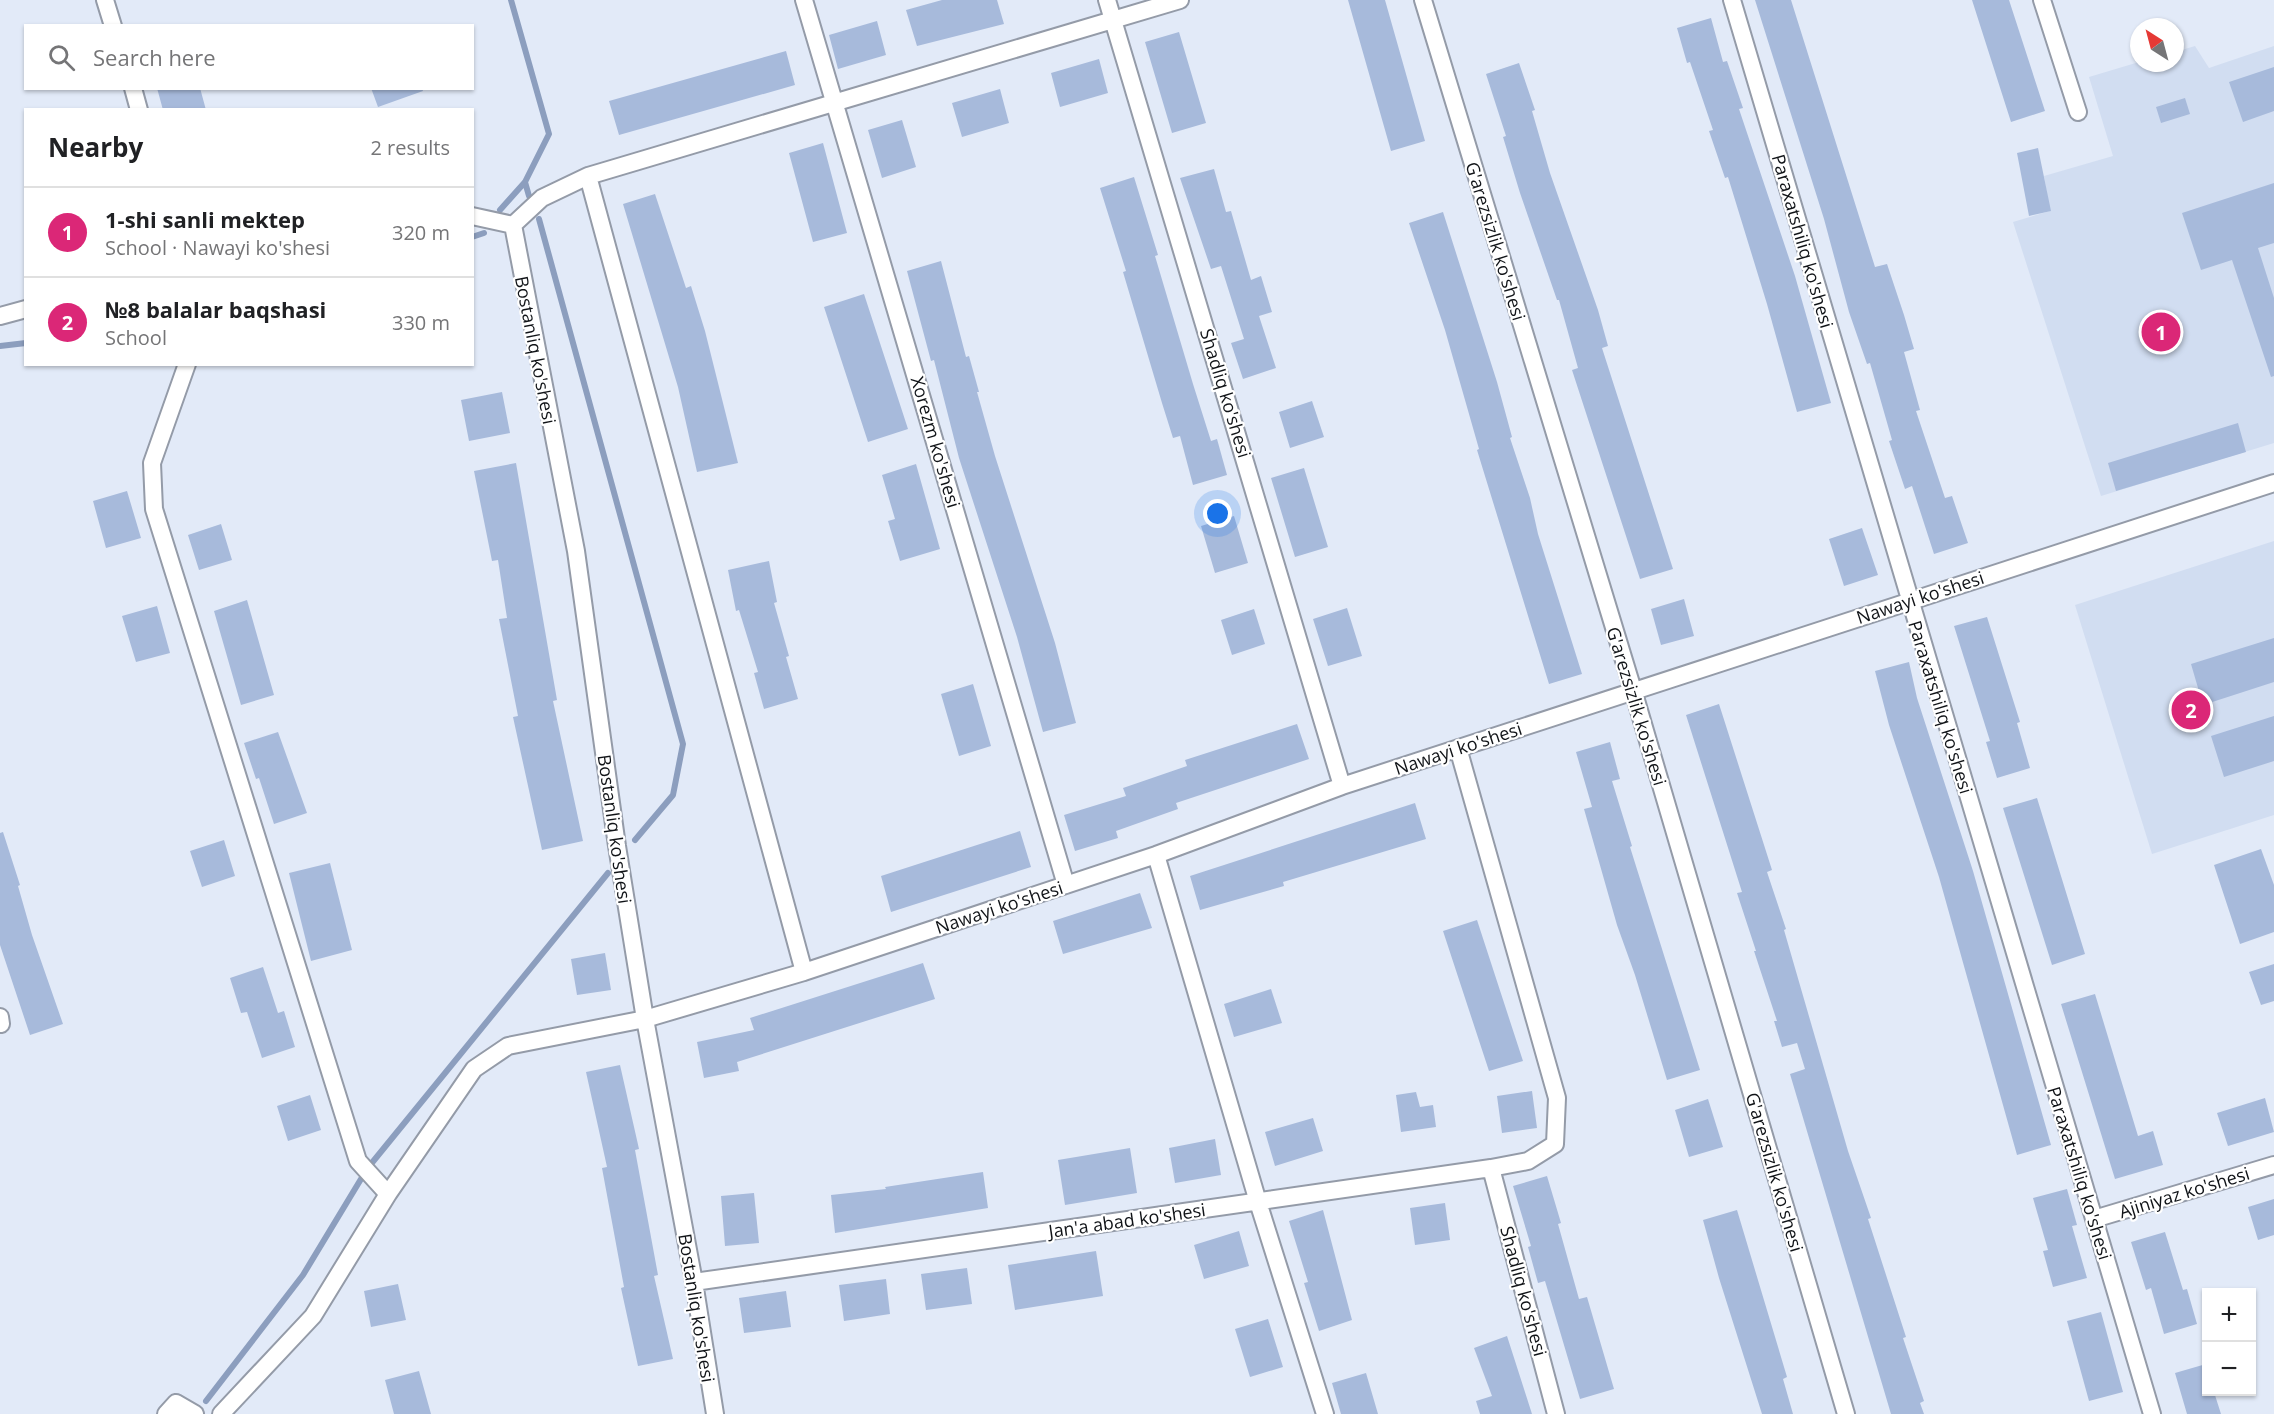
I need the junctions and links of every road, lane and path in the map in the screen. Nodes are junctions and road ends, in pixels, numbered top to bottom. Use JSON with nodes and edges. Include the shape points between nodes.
{"nodes":[{"id":1,"x":105,"y":0,"type":"edge"},
{"id":2,"x":804,"y":0,"type":"edge"},
{"id":3,"x":1107,"y":0,"type":"edge"},
{"id":4,"x":1180,"y":0,"type":"edge"},
{"id":5,"x":1423,"y":0,"type":"edge"},
{"id":6,"x":1732,"y":0,"type":"edge"},
{"id":7,"x":2042,"y":0,"type":"edge"},
{"id":8,"x":1114,"y":20,"type":"junction"},
{"id":9,"x":112,"y":24,"type":"edge"},
{"id":10,"x":134,"y":90,"type":"edge"},
{"id":11,"x":835,"y":101,"type":"junction"},
{"id":12,"x":138,"y":108,"type":"edge"},
{"id":13,"x":2078,"y":112,"type":"dead end"},
{"id":14,"x":588,"y":176,"type":"junction"},
{"id":15,"x":474,"y":216,"type":"edge"},
{"id":16,"x":513,"y":225,"type":"junction"},
{"id":17,"x":24,"y":310,"type":"edge"},
{"id":18,"x":0,"y":316,"type":"edge"},
{"id":19,"x":186,"y":366,"type":"edge"},
{"id":20,"x":2274,"y":483,"type":"edge"},
{"id":21,"x":1909,"y":600,"type":"junction"},
{"id":22,"x":1633,"y":690,"type":"junction"},
{"id":23,"x":1458,"y":748,"type":"junction"},
{"id":24,"x":1342,"y":786,"type":"junction"},
{"id":25,"x":1156,"y":855,"type":"junction"},
{"id":26,"x":1066,"y":885,"type":"junction"},
{"id":27,"x":804,"y":972,"type":"junction"},
{"id":28,"x":645,"y":1019,"type":"junction"},
{"id":29,"x":2274,"y":1165,"type":"edge"},
{"id":30,"x":1491,"y":1168,"type":"junction"},
{"id":31,"x":388,"y":1194,"type":"junction"},
{"id":32,"x":1258,"y":1202,"type":"junction"},
{"id":33,"x":2094,"y":1219,"type":"junction"},
{"id":34,"x":694,"y":1282,"type":"junction"},
{"id":35,"x":166,"y":1414,"type":"edge"},
{"id":36,"x":195,"y":1414,"type":"edge"},
{"id":37,"x":221,"y":1414,"type":"edge"},
{"id":38,"x":715,"y":1414,"type":"edge"},
{"id":39,"x":1325,"y":1414,"type":"edge"},
{"id":40,"x":1556,"y":1414,"type":"edge"},
{"id":41,"x":1846,"y":1414,"type":"edge"},
{"id":42,"x":2152,"y":1414,"type":"edge"}],
"edges":[{"from":1,"to":9,"type":"street"},
{"from":2,"to":11,"type":"street","name":"Xorezm ko'shesi"},
{"from":3,"to":8,"type":"street","name":"Shadliq ko'shesi"},
{"from":4,"to":8,"type":"street"},
{"from":5,"to":22,"type":"street","name":"G'arezsizlik ko'shesi"},
{"from":6,"to":21,"type":"street","name":"Paraxatshiliq ko'shesi"},
{"from":7,"to":13,"type":"street"},
{"from":8,"to":11,"type":"street"},
{"from":8,"to":24,"type":"street","name":"Shadliq ko'shesi"},
{"from":10,"to":12,"type":"street"},
{"from":11,"to":14,"type":"street"},
{"from":11,"to":26,"type":"street","name":"Xorezm ko'shesi"},
{"from":14,"to":16,"type":"street","via":[[542,198]]},
{"from":14,"to":27,"type":"street"},
{"from":15,"to":16,"type":"street"},
{"from":16,"to":28,"type":"street","name":"Bostanliq ko'shesi","via":[[576,551]]},
{"from":17,"to":18,"type":"street"},
{"from":19,"to":31,"type":"street","via":[[152,463],[154,509],[358,1161]]},
{"from":20,"to":21,"type":"street","name":"Nawayi ko'shesi"},
{"from":21,"to":22,"type":"street","name":"Nawayi ko'shesi"},
{"from":21,"to":33,"type":"street","name":"Paraxatshiliq ko'shesi"},
{"from":22,"to":23,"type":"street","name":"Nawayi ko'shesi"},
{"from":22,"to":41,"type":"street","name":"G'arezsizlik ko'shesi"},
{"from":23,"to":24,"type":"street","name":"Nawayi ko'shesi"},
{"from":23,"to":30,"type":"street","name":"Jan'a abad ko'shesi","via":[[1557,1098],[1555,1144],[1528,1161]]},
{"from":24,"to":25,"type":"street","name":"Nawayi ko'shesi"},
{"from":25,"to":26,"type":"street","name":"Nawayi ko'shesi"},
{"from":25,"to":32,"type":"street"},
{"from":26,"to":27,"type":"street","name":"Nawayi ko'shesi"},
{"from":27,"to":28,"type":"street","name":"Nawayi ko'shesi"},
{"from":28,"to":31,"type":"street","name":"Nawayi ko'shesi","via":[[508,1046],[474,1069]]},
{"from":28,"to":34,"type":"street","name":"Bostanliq ko'shesi"},
{"from":29,"to":33,"type":"street","name":"Ajiniyaz ko'shesi"},
{"from":30,"to":32,"type":"street","name":"Jan'a abad ko'shesi"},
{"from":30,"to":40,"type":"street","name":"Shadliq ko'shesi"},
{"from":31,"to":37,"type":"street","name":"Nawayi ko'shesi","via":[[313,1316]]},
{"from":32,"to":34,"type":"street","name":"Jan'a abad ko'shesi"},
{"from":32,"to":39,"type":"street"},
{"from":33,"to":42,"type":"street","name":"Paraxatshiliq ko'shesi"},
{"from":34,"to":38,"type":"street","name":"Bostanliq ko'shesi"},
{"from":35,"to":36,"type":"street","via":[[176,1402]]}]}
